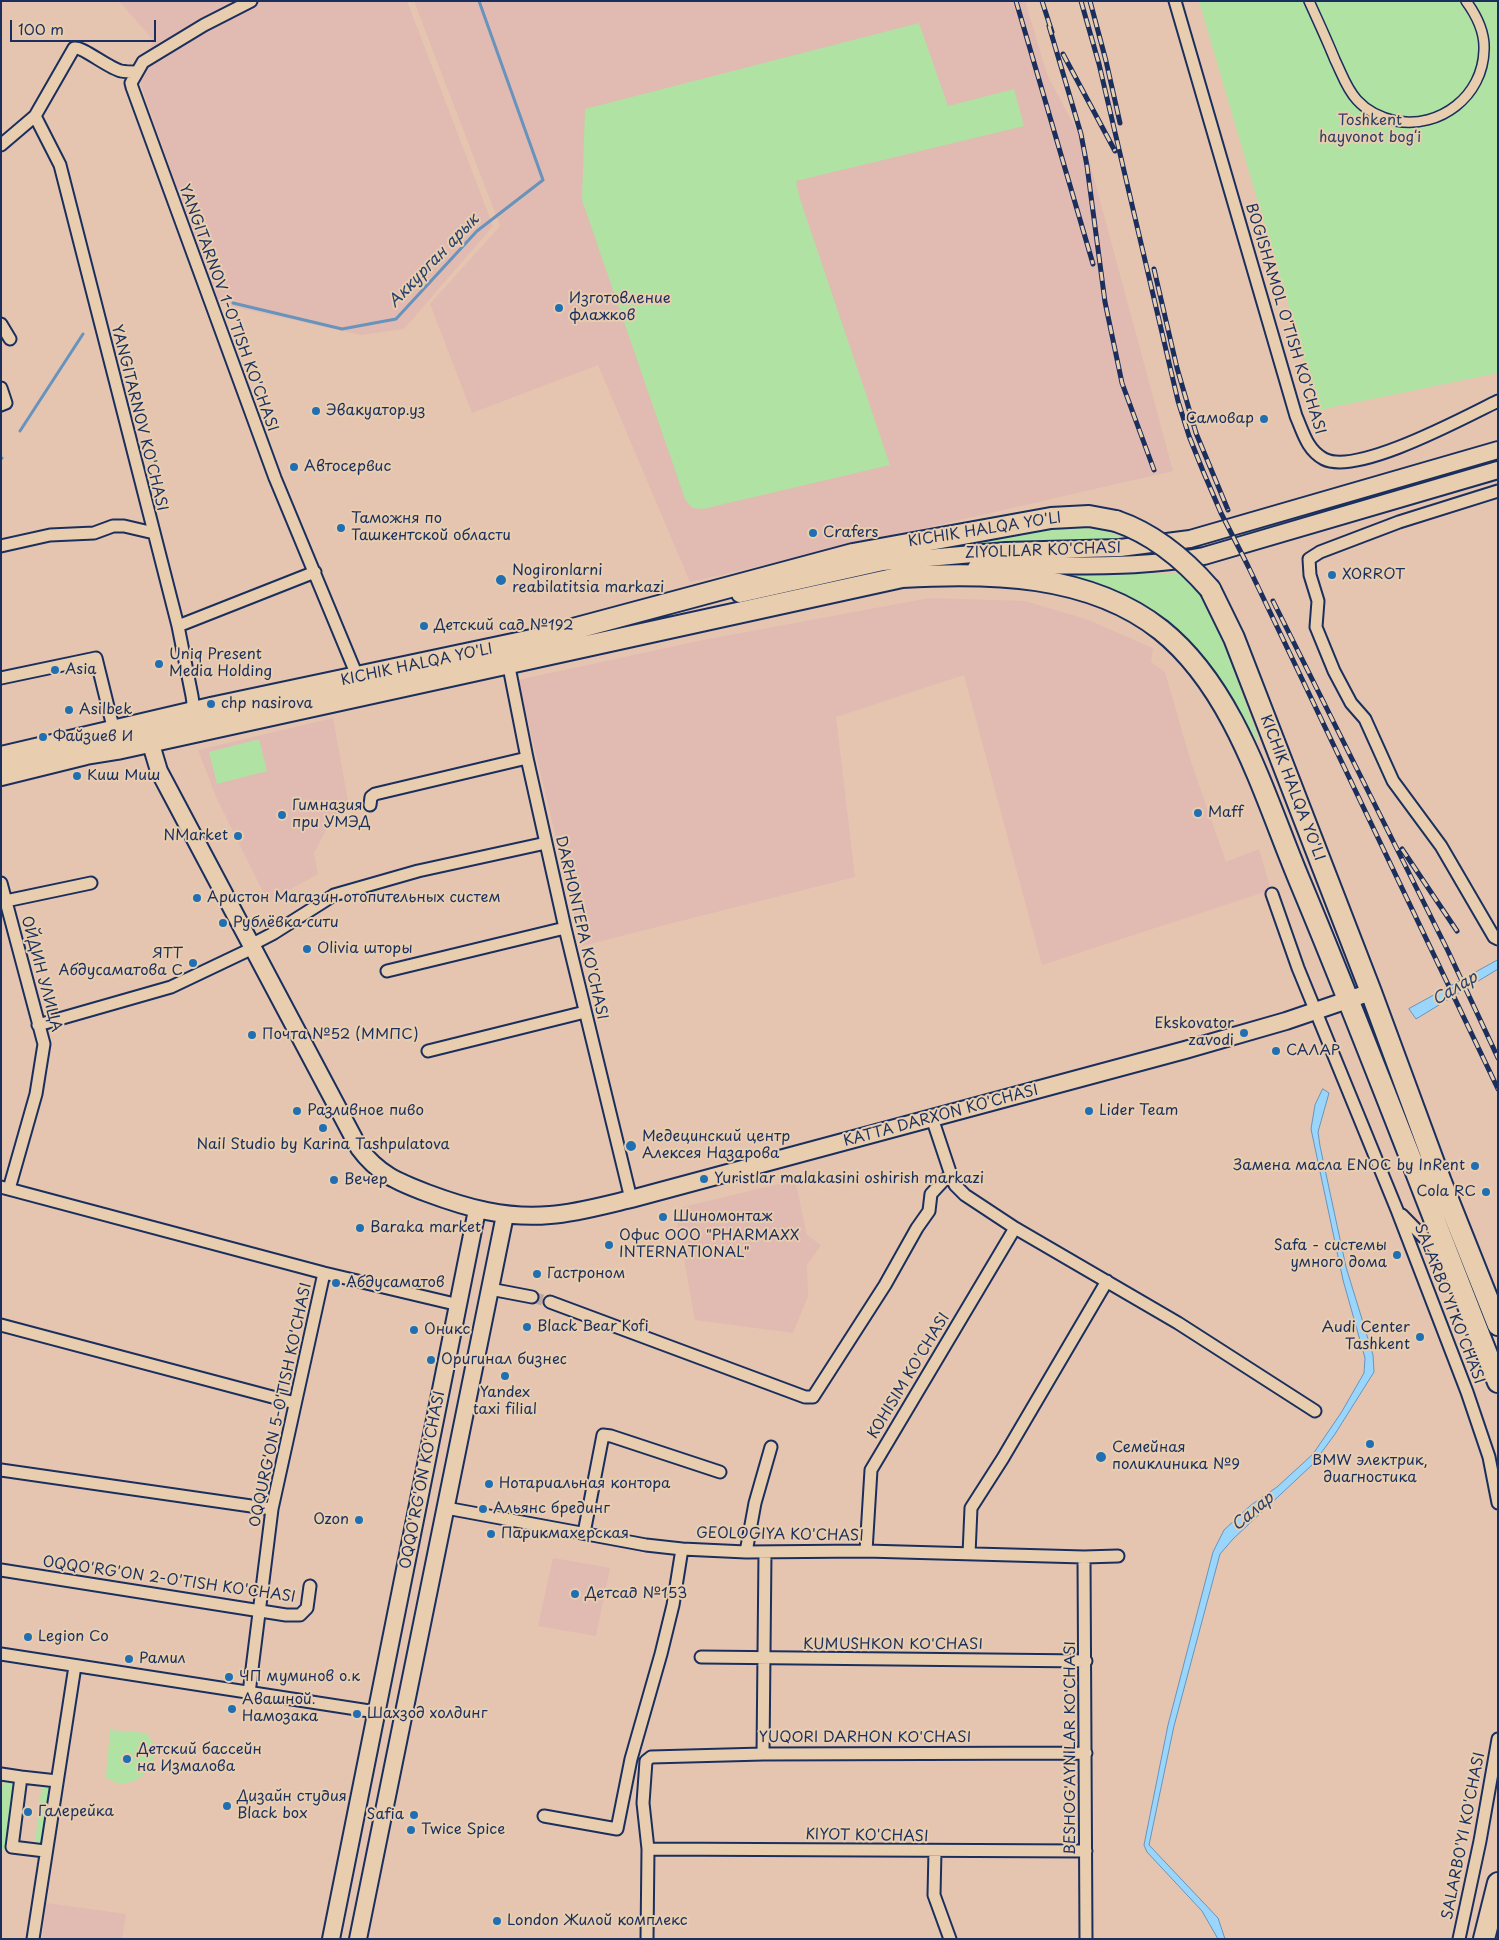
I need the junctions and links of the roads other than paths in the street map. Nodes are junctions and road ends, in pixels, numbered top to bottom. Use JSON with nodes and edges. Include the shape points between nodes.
{"nodes":[{"id":1,"x":250,"y":1,"type":"edge"},
{"id":2,"x":1174,"y":1,"type":"edge"},
{"id":3,"x":1309,"y":1,"type":"edge"},
{"id":4,"x":1466,"y":1,"type":"edge"},
{"id":5,"x":137,"y":72,"type":"junction"},
{"id":6,"x":35,"y":116,"type":"junction"},
{"id":7,"x":2,"y":143,"type":"edge"},
{"id":8,"x":1,"y":324,"type":"edge"},
{"id":9,"x":10,"y":339,"type":"dead end"},
{"id":10,"x":1,"y":388,"type":"edge"},
{"id":11,"x":1498,"y":401,"type":"edge"},
{"id":12,"x":1,"y":404,"type":"edge"},
{"id":13,"x":1498,"y":450,"type":"edge"},
{"id":14,"x":1498,"y":470,"type":"edge"},
{"id":15,"x":1410,"y":476,"type":"junction"},
{"id":16,"x":1498,"y":491,"type":"edge"},
{"id":17,"x":1416,"y":495,"type":"junction"},
{"id":18,"x":154,"y":533,"type":"junction"},
{"id":19,"x":1,"y":546,"type":"edge"},
{"id":20,"x":315,"y":572,"type":"junction"},
{"id":21,"x":902,"y":577,"type":"junction"},
{"id":22,"x":178,"y":626,"type":"junction"},
{"id":23,"x":554,"y":634,"type":"junction"},
{"id":24,"x":506,"y":654,"type":"junction"},
{"id":25,"x":1,"y":678,"type":"edge"},
{"id":26,"x":358,"y":678,"type":"junction"},
{"id":27,"x":189,"y":713,"type":"junction"},
{"id":28,"x":114,"y":731,"type":"junction"},
{"id":29,"x":148,"y":733,"type":"junction"},
{"id":30,"x":191,"y":733,"type":"junction"},
{"id":31,"x":1,"y":757,"type":"edge"},
{"id":32,"x":527,"y":758,"type":"junction"},
{"id":33,"x":1,"y":775,"type":"edge"},
{"id":34,"x":370,"y":805,"type":"dead end"},
{"id":35,"x":546,"y":843,"type":"junction"},
{"id":36,"x":1,"y":883,"type":"edge"},
{"id":37,"x":91,"y":883,"type":"dead end"},
{"id":38,"x":1272,"y":894,"type":"dead end"},
{"id":39,"x":3,"y":901,"type":"edge"},
{"id":40,"x":565,"y":928,"type":"junction"},
{"id":41,"x":1496,"y":938,"type":"edge"},
{"id":42,"x":252,"y":947,"type":"junction"},
{"id":43,"x":387,"y":971,"type":"dead end"},
{"id":44,"x":1371,"y":992,"type":"junction"},
{"id":45,"x":1349,"y":999,"type":"junction"},
{"id":46,"x":1316,"y":1009,"type":"junction"},
{"id":47,"x":585,"y":1012,"type":"junction"},
{"id":48,"x":38,"y":1025,"type":"junction"},
{"id":49,"x":428,"y":1051,"type":"dead end"},
{"id":50,"x":932,"y":1118,"type":"junction"},
{"id":51,"x":951,"y":1175,"type":"junction"},
{"id":52,"x":5,"y":1188,"type":"edge"},
{"id":53,"x":632,"y":1199,"type":"junction"},
{"id":54,"x":478,"y":1210,"type":"junction"},
{"id":55,"x":1397,"y":1210,"type":"junction"},
{"id":56,"x":505,"y":1215,"type":"junction"},
{"id":57,"x":1015,"y":1228,"type":"junction"},
{"id":58,"x":1451,"y":1265,"type":"junction"},
{"id":59,"x":324,"y":1273,"type":"junction"},
{"id":60,"x":1107,"y":1281,"type":"junction"},
{"id":61,"x":490,"y":1289,"type":"junction"},
{"id":62,"x":532,"y":1297,"type":"tunnel mouth"},
{"id":63,"x":550,"y":1302,"type":"tunnel mouth"},
{"id":64,"x":459,"y":1305,"type":"junction"},
{"id":65,"x":1,"y":1325,"type":"edge"},
{"id":66,"x":1498,"y":1325,"type":"edge"},
{"id":67,"x":1498,"y":1382,"type":"edge"},
{"id":68,"x":296,"y":1403,"type":"junction"},
{"id":69,"x":1315,"y":1411,"type":"dead end"},
{"id":70,"x":771,"y":1447,"type":"dead end"},
{"id":71,"x":1,"y":1470,"type":"edge"},
{"id":72,"x":720,"y":1472,"type":"dead end"},
{"id":73,"x":1498,"y":1503,"type":"edge"},
{"id":74,"x":446,"y":1508,"type":"junction"},
{"id":75,"x":272,"y":1509,"type":"junction"},
{"id":76,"x":584,"y":1533,"type":"junction"},
{"id":77,"x":682,"y":1549,"type":"junction"},
{"id":78,"x":866,"y":1551,"type":"junction"},
{"id":79,"x":746,"y":1552,"type":"junction"},
{"id":80,"x":765,"y":1552,"type":"junction"},
{"id":81,"x":969,"y":1554,"type":"junction"},
{"id":82,"x":1118,"y":1556,"type":"dead end"},
{"id":83,"x":1084,"y":1557,"type":"junction"},
{"id":84,"x":1,"y":1570,"type":"edge"},
{"id":85,"x":310,"y":1586,"type":"dead end"},
{"id":86,"x":400,"y":1596,"type":"junction"},
{"id":87,"x":427,"y":1601,"type":"junction"},
{"id":88,"x":259,"y":1611,"type":"junction"},
{"id":89,"x":1,"y":1654,"type":"edge"},
{"id":90,"x":700,"y":1657,"type":"dead end"},
{"id":91,"x":763,"y":1659,"type":"junction"},
{"id":92,"x":1086,"y":1662,"type":"junction"},
{"id":93,"x":75,"y":1666,"type":"junction"},
{"id":94,"x":249,"y":1693,"type":"junction"},
{"id":95,"x":376,"y":1712,"type":"junction"},
{"id":96,"x":404,"y":1716,"type":"junction"},
{"id":97,"x":1498,"y":1739,"type":"edge"},
{"id":98,"x":1086,"y":1753,"type":"junction"},
{"id":99,"x":763,"y":1754,"type":"junction"},
{"id":100,"x":1,"y":1774,"type":"edge"},
{"id":101,"x":21,"y":1777,"type":"junction"},
{"id":102,"x":57,"y":1781,"type":"junction"},
{"id":103,"x":544,"y":1816,"type":"dead end"},
{"id":104,"x":7,"y":1847,"type":"edge"},
{"id":105,"x":648,"y":1849,"type":"junction"},
{"id":106,"x":46,"y":1851,"type":"junction"},
{"id":107,"x":934,"y":1851,"type":"junction"},
{"id":108,"x":1086,"y":1851,"type":"junction"},
{"id":109,"x":1498,"y":1883,"type":"edge"},
{"id":110,"x":33,"y":1939,"type":"edge"},
{"id":111,"x":331,"y":1939,"type":"edge"},
{"id":112,"x":358,"y":1939,"type":"edge"},
{"id":113,"x":647,"y":1939,"type":"edge"},
{"id":114,"x":950,"y":1939,"type":"edge"},
{"id":115,"x":1086,"y":1939,"type":"edge"},
{"id":116,"x":1459,"y":1939,"type":"edge"},
{"id":117,"x":1484,"y":1939,"type":"edge"}],
"edges":[{"from":1,"to":5,"type":"street","via":[[143,62]]},
{"from":2,"to":11,"type":"street","name":"BOGISHAMOL O'TISH KO'CHASI","via":[[1296,416],[1309,447],[1325,460],[1342,463],[1364,458],[1403,447]]},
{"from":3,"to":4,"type":"street","via":[[1346,86],[1373,113],[1406,123],[1438,118],[1452,110],[1468,95],[1479,76],[1484,50],[1481,27]]},
{"from":5,"to":6,"type":"street","via":[[120,71],[76,46]]},
{"from":5,"to":20,"type":"street","name":"YANGITARNOV 1-O'TISH KO'CHASI","via":[[131,83],[135,96],[272,469]]},
{"from":6,"to":7,"type":"street"},
{"from":6,"to":18,"type":"street","name":"YANGITARNOV KO'CHASI","via":[[60,165]]},
{"from":8,"to":9,"type":"street"},
{"from":10,"to":12,"type":"street","via":[[6,403]]},
{"from":13,"to":15,"type":"main road","name":"ZIYOLILAR KO'CHASI"},
{"from":14,"to":17,"type":"main road","name":"ZIYOLILAR KO'CHASI"},
{"from":15,"to":17,"type":"main road"},
{"from":15,"to":23,"type":"main road","name":"ZIYOLILAR KO'CHASI","via":[[1190,539],[1120,548],[973,553],[882,562]]},
{"from":16,"to":41,"type":"street","via":[[1399,522],[1309,559],[1318,601],[1316,627],[1334,671],[1351,703],[1365,719],[1393,781],[1441,846]]},
{"from":17,"to":21,"type":"main road","name":"ZIYOLILAR KO'CHASI","via":[[1186,560],[1125,565],[1002,566]]},
{"from":18,"to":19,"type":"street","via":[[113,526],[94,533],[50,535]]},
{"from":18,"to":22,"type":"street","name":"YANGITARNOV KO'CHASI"},
{"from":20,"to":22,"type":"street"},
{"from":20,"to":26,"type":"street","name":"YANGITARNOV 1-O'TISH KO'CHASI"},
{"from":21,"to":24,"type":"highway","name":"KICHIK HALQA YO'LI"},
{"from":21,"to":45,"type":"highway","name":"KICHIK HALQA YO'LI","via":[[957,574],[1035,579],[1058,584],[1121,606],[1152,624],[1174,642],[1204,675],[1240,739]]},
{"from":22,"to":27,"type":"street","name":"YANGITARNOV KO'CHASI","via":[[193,703]]},
{"from":23,"to":24,"type":"highway","name":"KICHIK HALQA YO'LI"},
{"from":23,"to":44,"type":"highway","name":"KICHIK HALQA YO'LI","bridge":true,"via":[[814,563],[892,546],[1051,518],[1089,516],[1116,521],[1171,551],[1210,590],[1234,638]]},
{"from":24,"to":26,"type":"highway","name":"KICHIK HALQA YO'LI"},
{"from":24,"to":30,"type":"highway","name":"KICHIK HALQA YO'LI"},
{"from":24,"to":32,"type":"street","name":"DARHONTEPA KO'CHASI"},
{"from":25,"to":28,"type":"street","via":[[96,658]]},
{"from":26,"to":27,"type":"highway","name":"KICHIK HALQA YO'LI"},
{"from":27,"to":29,"type":"highway","name":"KICHIK HALQA YO'LI"},
{"from":27,"to":30,"type":"street","name":"YANGITARNOV KO'CHASI"},
{"from":28,"to":29,"type":"highway","name":"KICHIK HALQA YO'LI"},
{"from":28,"to":31,"type":"highway","name":"KICHIK HALQA YO'LI"},
{"from":29,"to":30,"type":"highway","name":"KICHIK HALQA YO'LI"},
{"from":29,"to":33,"type":"highway","name":"KICHIK HALQA YO'LI","via":[[86,754]]},
{"from":29,"to":42,"type":"main road","via":[[159,771]]},
{"from":32,"to":34,"type":"street","via":[[375,794]]},
{"from":32,"to":35,"type":"street","name":"DARHONTEPA KO'CHASI"},
{"from":35,"to":40,"type":"street","name":"DARHONTEPA KO'CHASI"},
{"from":35,"to":42,"type":"street","via":[[418,871],[334,895]]},
{"from":36,"to":39,"type":"street","name":"ОЙДИН УЛИЦА"},
{"from":37,"to":39,"type":"street"},
{"from":38,"to":46,"type":"street","name":"SALARBO'YI KO'CHASI"},
{"from":39,"to":48,"type":"street","name":"ОЙДИН УЛИЦА"},
{"from":40,"to":43,"type":"street"},
{"from":40,"to":47,"type":"street","name":"DARHONTEPA KO'CHASI"},
{"from":42,"to":48,"type":"street","via":[[171,988]]},
{"from":42,"to":54,"type":"main road","via":[[353,1139],[369,1162],[392,1179]]},
{"from":44,"to":45,"type":"main road","name":"KATTA DARXON KO'CHASI"},
{"from":44,"to":66,"type":"highway","name":"KICHIK HALQA YO'LI"},
{"from":45,"to":46,"type":"main road","name":"KATTA DARXON KO'CHASI"},
{"from":45,"to":58,"type":"highway","name":"KICHIK HALQA YO'LI"},
{"from":46,"to":50,"type":"main road","name":"KATTA DARXON KO'CHASI","via":[[1186,1050]]},
{"from":46,"to":55,"type":"street","name":"SALARBO'YI KO'CHASI"},
{"from":47,"to":49,"type":"street"},
{"from":47,"to":53,"type":"street","name":"DARHONTEPA KO'CHASI"},
{"from":48,"to":52,"type":"street","name":"ОЙДИН УЛИЦА","via":[[44,1044],[36,1094]]},
{"from":50,"to":51,"type":"street"},
{"from":50,"to":53,"type":"main road","name":"KATTA DARXON KO'CHASI"},
{"from":51,"to":57,"type":"street","via":[[965,1195]]},
{"from":51,"to":63,"type":"street","via":[[931,1194],[929,1211],[813,1397],[805,1397]]},
{"from":52,"to":59,"type":"street"},
{"from":53,"to":56,"type":"main road","name":"KATTA DARXON KO'CHASI","via":[[550,1216]]},
{"from":54,"to":56,"type":"main road","name":"KATTA DARXON KO'CHASI"},
{"from":54,"to":64,"type":"main road","name":"OQQO'RG'ON KO'CHASI"},
{"from":55,"to":58,"type":"street"},
{"from":55,"to":73,"type":"street","name":"SALARBO'YI KO'CHASI","via":[[1467,1392],[1489,1457]]},
{"from":56,"to":61,"type":"main road","name":"OQQO'RG'ON KO'CHASI"},
{"from":57,"to":60,"type":"street"},
{"from":57,"to":78,"type":"street","name":"KOHISIM KO'CHASI","via":[[871,1470]]},
{"from":58,"to":67,"type":"highway","name":"KICHIK HALQA YO'LI"},
{"from":59,"to":64,"type":"street"},
{"from":59,"to":68,"type":"street","name":"OQQURG'ON 5-O'TISH KO'CHASI"},
{"from":60,"to":69,"type":"street"},
{"from":60,"to":81,"type":"street","via":[[972,1508]]},
{"from":61,"to":62,"type":"street"},
{"from":61,"to":74,"type":"main road","name":"OQQO'RG'ON KO'CHASI"},
{"from":64,"to":86,"type":"main road","name":"OQQO'RG'ON KO'CHASI"},
{"from":65,"to":68,"type":"street"},
{"from":68,"to":75,"type":"street","name":"OQQURG'ON 5-O'TISH KO'CHASI"},
{"from":70,"to":79,"type":"street","via":[[755,1503]]},
{"from":71,"to":75,"type":"street"},
{"from":72,"to":76,"type":"street","via":[[603,1435]]},
{"from":74,"to":76,"type":"street","name":"GEOLOGIYA KO'CHASI"},
{"from":74,"to":87,"type":"main road","name":"OQQO'RG'ON KO'CHASI"},
{"from":75,"to":88,"type":"street","name":"OQQURG'ON 5-O'TISH KO'CHASI"},
{"from":76,"to":77,"type":"street","name":"GEOLOGIYA KO'CHASI","via":[[646,1546]]},
{"from":77,"to":79,"type":"street","name":"GEOLOGIYA KO'CHASI"},
{"from":77,"to":103,"type":"street","via":[[673,1605],[631,1759],[617,1829]]},
{"from":78,"to":80,"type":"street","name":"GEOLOGIYA KO'CHASI"},
{"from":78,"to":81,"type":"street","name":"GEOLOGIYA KO'CHASI"},
{"from":79,"to":80,"type":"street","name":"GEOLOGIYA KO'CHASI"},
{"from":80,"to":91,"type":"street"},
{"from":81,"to":83,"type":"street","name":"GEOLOGIYA KO'CHASI"},
{"from":82,"to":83,"type":"street","name":"GEOLOGIYA KO'CHASI"},
{"from":83,"to":92,"type":"street","name":"BESHOG'AYNILAR KO'CHASI"},
{"from":84,"to":88,"type":"street","name":"OQQO'RG'ON 2-O'TISH KO'CHASI"},
{"from":85,"to":88,"type":"street","name":"OQQO'RG'ON 2-O'TISH KO'CHASI","via":[[307,1608],[300,1615]]},
{"from":86,"to":87,"type":"main road"},
{"from":86,"to":95,"type":"main road","name":"OQQO'RG'ON KO'CHASI"},
{"from":87,"to":96,"type":"main road","name":"OQQO'RG'ON KO'CHASI"},
{"from":88,"to":94,"type":"street","name":"OQQURG'ON 5-O'TISH KO'CHASI"},
{"from":89,"to":93,"type":"street"},
{"from":90,"to":91,"type":"street","name":"KUMUSHKON KO'CHASI"},
{"from":91,"to":92,"type":"street","name":"KUMUSHKON KO'CHASI"},
{"from":91,"to":99,"type":"street"},
{"from":92,"to":98,"type":"street","name":"BESHOG'AYNILAR KO'CHASI"},
{"from":93,"to":94,"type":"street"},
{"from":93,"to":102,"type":"street"},
{"from":94,"to":95,"type":"street"},
{"from":95,"to":96,"type":"main road"},
{"from":95,"to":111,"type":"main road","name":"OQQO'RG'ON KO'CHASI"},
{"from":96,"to":112,"type":"main road","name":"OQQO'RG'ON KO'CHASI"},
{"from":97,"to":116,"type":"street","name":"SALARBO'YI KO'CHASI"},
{"from":98,"to":99,"type":"street","name":"YUQORI DARHON KO'CHASI"},
{"from":98,"to":108,"type":"street","name":"BESHOG'AYNILAR KO'CHASI"},
{"from":99,"to":105,"type":"street","name":"YUQORI DARHON KO'CHASI","via":[[656,1756],[646,1761],[642,1803]]},
{"from":100,"to":101,"type":"street"},
{"from":101,"to":102,"type":"street"},
{"from":101,"to":104,"type":"street"},
{"from":102,"to":106,"type":"street"},
{"from":104,"to":106,"type":"street"},
{"from":105,"to":107,"type":"street","name":"KIYOT KO'CHASI"},
{"from":105,"to":113,"type":"street"},
{"from":106,"to":110,"type":"street"},
{"from":107,"to":108,"type":"street","name":"KIYOT KO'CHASI"},
{"from":107,"to":114,"type":"street","via":[[934,1895]]},
{"from":108,"to":115,"type":"street","name":"BESHOG'AYNILAR KO'CHASI"},
{"from":109,"to":117,"type":"highway"}]}
